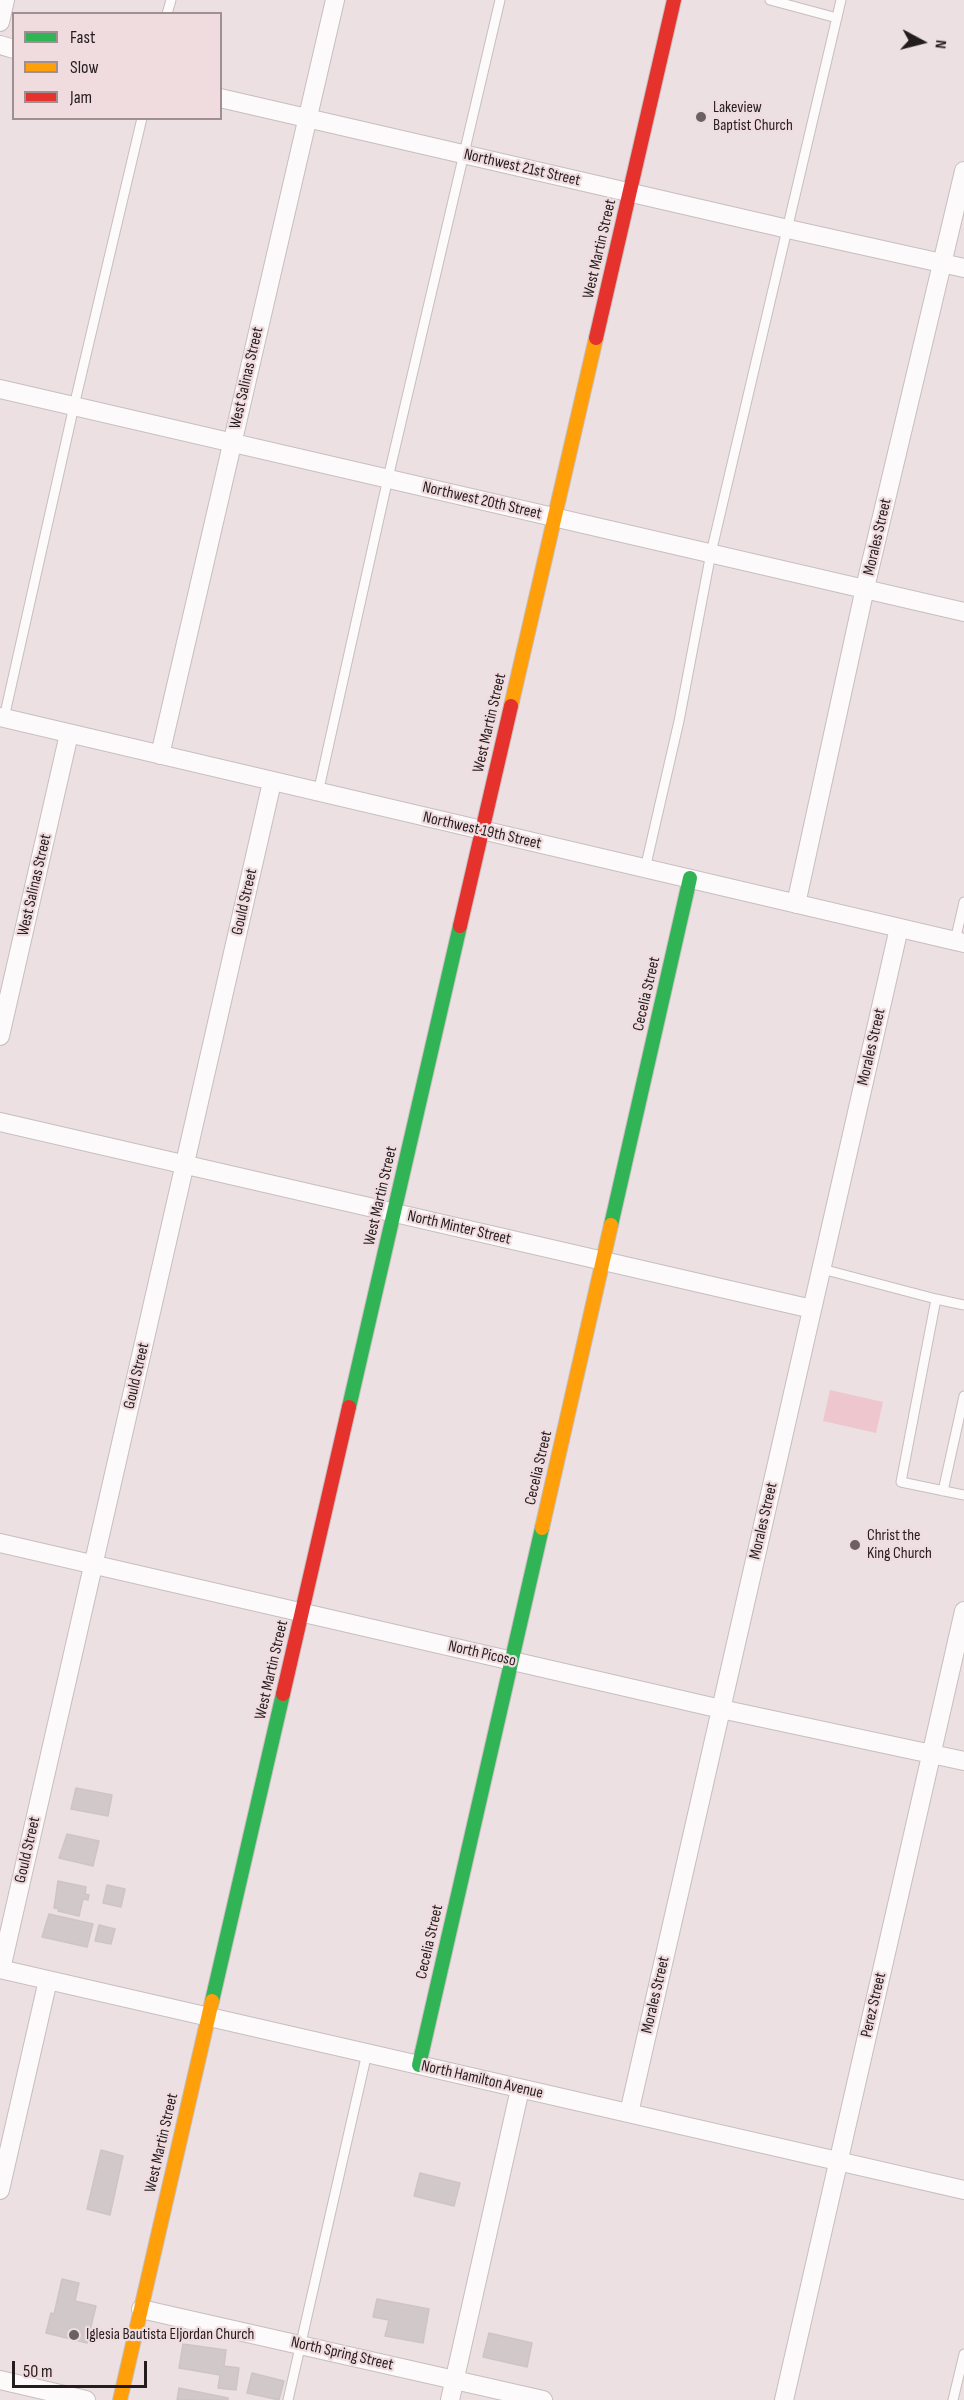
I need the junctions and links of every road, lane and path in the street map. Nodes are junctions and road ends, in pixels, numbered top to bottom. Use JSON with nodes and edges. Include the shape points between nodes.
{"nodes":[{"id":1,"x":5,"y":0,"type":"edge"},
{"id":2,"x":335,"y":0,"type":"edge"},
{"id":3,"x":500,"y":0,"type":"edge"},
{"id":4,"x":674,"y":0,"type":"edge"},
{"id":5,"x":770,"y":0,"type":"edge"},
{"id":6,"x":842,"y":0,"type":"edge"},
{"id":7,"x":837,"y":18,"type":"junction"},
{"id":8,"x":0,"y":22,"type":"edge"},
{"id":9,"x":222,"y":98,"type":"edge"},
{"id":10,"x":308,"y":118,"type":"junction"},
{"id":11,"x":142,"y":120,"type":"edge"},
{"id":12,"x":464,"y":154,"type":"junction"},
{"id":13,"x":964,"y":171,"type":"edge"},
{"id":14,"x":630,"y":193,"type":"junction"},
{"id":15,"x":788,"y":229,"type":"junction"},
{"id":16,"x":943,"y":263,"type":"junction"},
{"id":17,"x":964,"y":268,"type":"edge"},
{"id":18,"x":0,"y":389,"type":"edge"},
{"id":19,"x":74,"y":406,"type":"junction"},
{"id":20,"x":232,"y":442,"type":"junction"},
{"id":21,"x":388,"y":478,"type":"junction"},
{"id":22,"x":555,"y":518,"type":"junction"},
{"id":23,"x":711,"y":554,"type":"junction"},
{"id":24,"x":865,"y":588,"type":"junction"},
{"id":25,"x":964,"y":612,"type":"edge"},
{"id":26,"x":2,"y":718,"type":"edge"},
{"id":27,"x":69,"y":734,"type":"junction"},
{"id":28,"x":159,"y":755,"type":"junction"},
{"id":29,"x":272,"y":782,"type":"junction"},
{"id":30,"x":318,"y":793,"type":"junction"},
{"id":31,"x":482,"y":832,"type":"junction"},
{"id":32,"x":645,"y":868,"type":"junction"},
{"id":33,"x":690,"y":879,"type":"junction"},
{"id":34,"x":964,"y":902,"type":"edge"},
{"id":35,"x":796,"y":904,"type":"junction"},
{"id":36,"x":899,"y":928,"type":"junction"},
{"id":37,"x":960,"y":942,"type":"edge"},
{"id":38,"x":0,"y":1036,"type":"edge"},
{"id":39,"x":0,"y":1122,"type":"edge"},
{"id":40,"x":185,"y":1165,"type":"junction"},
{"id":41,"x":394,"y":1213,"type":"junction"},
{"id":42,"x":603,"y":1261,"type":"junction"},
{"id":43,"x":822,"y":1269,"type":"junction"},
{"id":44,"x":936,"y":1299,"type":"junction"},
{"id":45,"x":964,"y":1305,"type":"edge"},
{"id":46,"x":812,"y":1309,"type":"junction"},
{"id":47,"x":964,"y":1396,"type":"edge"},
{"id":48,"x":960,"y":1433,"type":"edge"},
{"id":49,"x":943,"y":1491,"type":"junction"},
{"id":50,"x":964,"y":1495,"type":"edge"},
{"id":51,"x":0,"y":1544,"type":"edge"},
{"id":52,"x":94,"y":1565,"type":"junction"},
{"id":53,"x":964,"y":1611,"type":"edge"},
{"id":54,"x":302,"y":1613,"type":"junction"},
{"id":55,"x":512,"y":1661,"type":"junction"},
{"id":56,"x":721,"y":1709,"type":"junction"},
{"id":57,"x":931,"y":1754,"type":"junction"},
{"id":58,"x":964,"y":1761,"type":"edge"},
{"id":59,"x":1,"y":1969,"type":"edge"},
{"id":60,"x":48,"y":1980,"type":"junction"},
{"id":61,"x":209,"y":2017,"type":"junction"},
{"id":62,"x":367,"y":2053,"type":"junction"},
{"id":63,"x":419,"y":2065,"type":"junction"},
{"id":64,"x":520,"y":2089,"type":"junction"},
{"id":65,"x":629,"y":2113,"type":"junction"},
{"id":66,"x":838,"y":2161,"type":"junction"},
{"id":67,"x":0,"y":2190,"type":"edge"},
{"id":68,"x":964,"y":2190,"type":"edge"},
{"id":69,"x":141,"y":2309,"type":"junction"},
{"id":70,"x":300,"y":2345,"type":"junction"},
{"id":71,"x":964,"y":2354,"type":"edge"},
{"id":72,"x":0,"y":2380,"type":"edge"},
{"id":73,"x":454,"y":2380,"type":"junction"},
{"id":74,"x":86,"y":2400,"type":"edge"},
{"id":75,"x":120,"y":2400,"type":"edge"},
{"id":76,"x":288,"y":2400,"type":"edge"},
{"id":77,"x":450,"y":2400,"type":"edge"},
{"id":78,"x":543,"y":2400,"type":"edge"},
{"id":79,"x":784,"y":2400,"type":"edge"},
{"id":80,"x":953,"y":2400,"type":"edge"}],
"edges":[{"from":1,"to":8,"type":"street"},
{"from":2,"to":10,"type":"street","name":"West Salinas Street"},
{"from":3,"to":12,"type":"lane"},
{"from":4,"to":14,"type":"main road","name":"West Martin Street"},
{"from":5,"to":7,"type":"lane"},
{"from":6,"to":7,"type":"lane"},
{"from":7,"to":15,"type":"lane"},
{"from":9,"to":10,"type":"street","name":"Northwest 21st Street"},
{"from":10,"to":12,"type":"street","name":"Northwest 21st Street"},
{"from":10,"to":20,"type":"street","name":"West Salinas Street"},
{"from":11,"to":19,"type":"lane"},
{"from":12,"to":14,"type":"street","name":"Northwest 21st Street"},
{"from":12,"to":21,"type":"lane"},
{"from":13,"to":16,"type":"street","name":"Morales Street"},
{"from":14,"to":15,"type":"street","name":"Northwest 21st Street"},
{"from":14,"to":22,"type":"main road","name":"West Martin Street"},
{"from":15,"to":16,"type":"street","name":"Northwest 21st Street"},
{"from":15,"to":23,"type":"lane"},
{"from":16,"to":17,"type":"street","name":"Northwest 21st Street"},
{"from":16,"to":24,"type":"street","name":"Morales Street"},
{"from":18,"to":19,"type":"street","name":"Northwest 20th Street"},
{"from":19,"to":20,"type":"street","name":"Northwest 20th Street"},
{"from":19,"to":26,"type":"lane"},
{"from":20,"to":21,"type":"street","name":"Northwest 20th Street"},
{"from":20,"to":28,"type":"street","name":"West Salinas Street"},
{"from":21,"to":22,"type":"street","name":"Northwest 20th Street"},
{"from":21,"to":30,"type":"lane"},
{"from":22,"to":23,"type":"street","name":"Northwest 20th Street"},
{"from":22,"to":31,"type":"main road","name":"West Martin Street"},
{"from":23,"to":24,"type":"street","name":"Northwest 20th Street"},
{"from":23,"to":32,"type":"lane","via":[[679,721]]},
{"from":24,"to":25,"type":"street","name":"Northwest 20th Street"},
{"from":24,"to":35,"type":"street","name":"Morales Street"},
{"from":26,"to":27,"type":"street","name":"Northwest 19th Street"},
{"from":27,"to":28,"type":"street","name":"Northwest 19th Street"},
{"from":27,"to":38,"type":"street","name":"West Salinas Street"},
{"from":28,"to":29,"type":"street","name":"Northwest 19th Street"},
{"from":29,"to":30,"type":"street","name":"Northwest 19th Street"},
{"from":29,"to":40,"type":"street","name":"Gould Street"},
{"from":30,"to":31,"type":"street","name":"Northwest 19th Street"},
{"from":31,"to":32,"type":"street","name":"Northwest 19th Street"},
{"from":31,"to":41,"type":"main road","name":"West Martin Street"},
{"from":32,"to":33,"type":"street","name":"Northwest 19th Street"},
{"from":33,"to":35,"type":"street","name":"Northwest 19th Street"},
{"from":33,"to":42,"type":"main road","name":"Cecelia Street"},
{"from":34,"to":37,"type":"lane"},
{"from":35,"to":36,"type":"street","name":"Northwest 19th Street"},
{"from":36,"to":37,"type":"street","name":"Northwest 19th Street"},
{"from":36,"to":43,"type":"street","name":"Morales Street"},
{"from":39,"to":40,"type":"street","name":"North Minter Street"},
{"from":40,"to":41,"type":"street","name":"North Minter Street"},
{"from":40,"to":52,"type":"street","name":"Gould Street"},
{"from":41,"to":42,"type":"street","name":"North Minter Street"},
{"from":41,"to":54,"type":"main road","name":"West Martin Street"},
{"from":42,"to":46,"type":"street","name":"North Minter Street"},
{"from":42,"to":55,"type":"main road","name":"Cecelia Street"},
{"from":43,"to":44,"type":"lane"},
{"from":43,"to":46,"type":"street","name":"Morales Street"},
{"from":44,"to":45,"type":"lane"},
{"from":44,"to":49,"type":"lane","via":[[900,1482]]},
{"from":46,"to":56,"type":"street","name":"Morales Street"},
{"from":47,"to":48,"type":"lane"},
{"from":48,"to":49,"type":"lane"},
{"from":49,"to":50,"type":"lane"},
{"from":51,"to":52,"type":"street","name":"North Picoso"},
{"from":52,"to":54,"type":"street","name":"North Picoso"},
{"from":52,"to":59,"type":"street","name":"Gould Street"},
{"from":53,"to":57,"type":"street","name":"Perez Street"},
{"from":54,"to":55,"type":"street","name":"North Picoso"},
{"from":54,"to":61,"type":"main road","name":"West Martin Street"},
{"from":55,"to":56,"type":"street","name":"North Picoso"},
{"from":55,"to":63,"type":"main road","name":"Cecelia Street"},
{"from":56,"to":57,"type":"street","name":"North Picoso"},
{"from":56,"to":65,"type":"street","name":"Morales Street"},
{"from":57,"to":58,"type":"street","name":"North Picoso"},
{"from":57,"to":66,"type":"street","name":"Perez Street"},
{"from":59,"to":60,"type":"street","name":"North Hamilton Avenue"},
{"from":60,"to":61,"type":"street","name":"North Hamilton Avenue"},
{"from":60,"to":67,"type":"street"},
{"from":61,"to":62,"type":"street","name":"North Hamilton Avenue"},
{"from":61,"to":69,"type":"main road","name":"West Martin Street"},
{"from":62,"to":63,"type":"street","name":"North Hamilton Avenue"},
{"from":62,"to":70,"type":"lane"},
{"from":63,"to":64,"type":"street","name":"North Hamilton Avenue"},
{"from":64,"to":65,"type":"street","name":"North Hamilton Avenue"},
{"from":64,"to":73,"type":"street"},
{"from":65,"to":66,"type":"street","name":"North Hamilton Avenue"},
{"from":66,"to":68,"type":"street","name":"North Hamilton Avenue"},
{"from":66,"to":79,"type":"street","name":"Perez Street"},
{"from":69,"to":70,"type":"street","name":"North Spring Street"},
{"from":69,"to":75,"type":"main road","name":"West Martin Street"},
{"from":70,"to":73,"type":"street","name":"North Spring Street"},
{"from":70,"to":76,"type":"lane"},
{"from":71,"to":80,"type":"lane"},
{"from":72,"to":74,"type":"street"},
{"from":73,"to":77,"type":"street"},
{"from":73,"to":78,"type":"street","name":"North Spring Street"}]}
